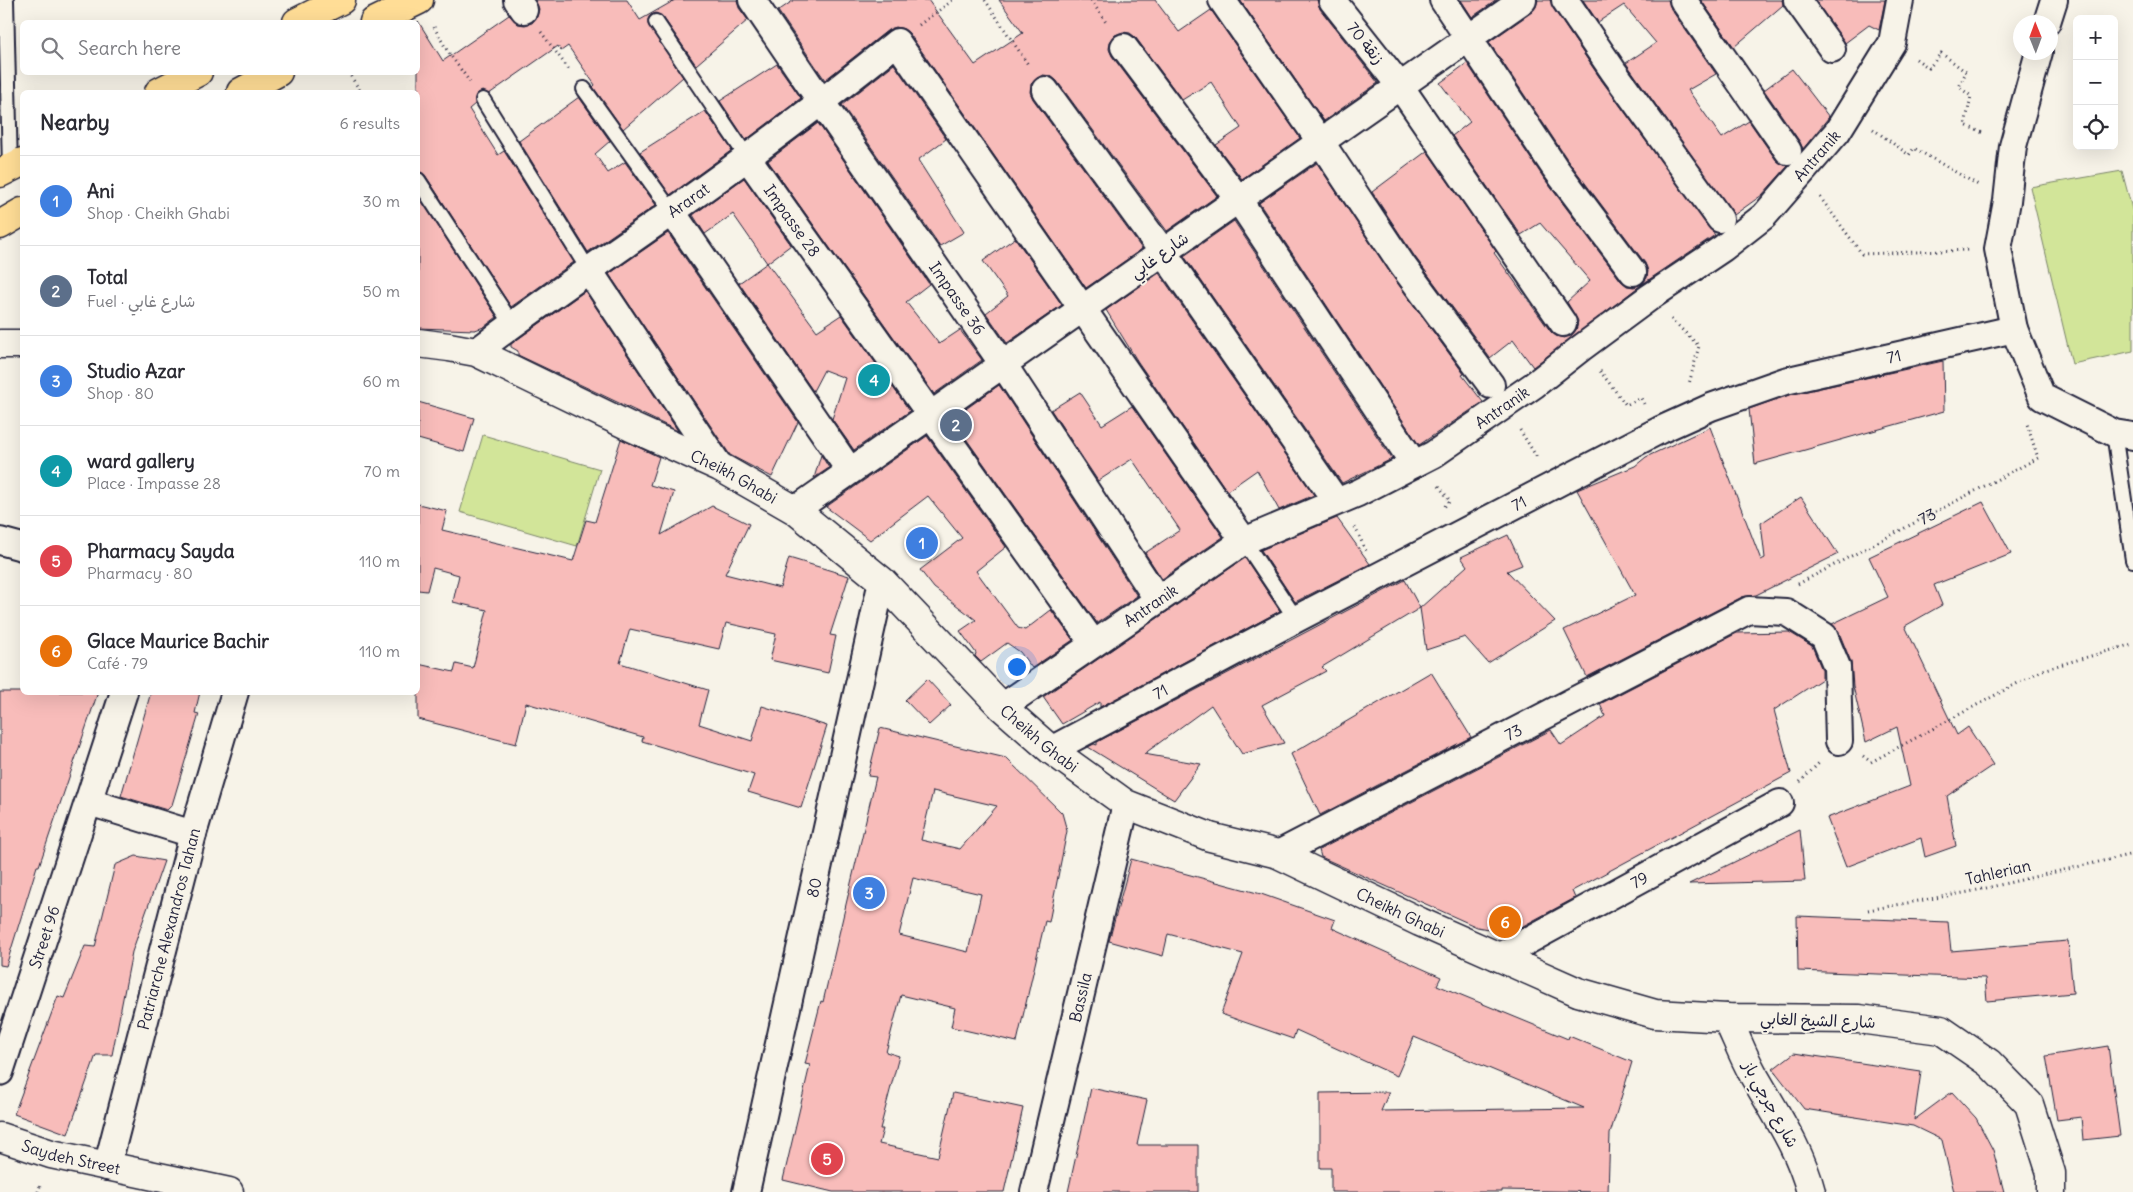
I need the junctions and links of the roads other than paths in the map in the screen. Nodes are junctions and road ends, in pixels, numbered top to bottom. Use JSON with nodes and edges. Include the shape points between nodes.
{"nodes":[{"id":1,"x":6,"y":0,"type":"edge"},
{"id":2,"x":341,"y":0,"type":"edge"},
{"id":3,"x":419,"y":0,"type":"edge"},
{"id":4,"x":752,"y":0,"type":"edge"},
{"id":5,"x":1222,"y":0,"type":"edge"},
{"id":6,"x":1332,"y":0,"type":"edge"},
{"id":7,"x":1442,"y":0,"type":"edge"},
{"id":8,"x":1523,"y":0,"type":"edge"},
{"id":9,"x":1565,"y":0,"type":"edge"},
{"id":10,"x":1683,"y":0,"type":"edge"},
{"id":11,"x":1797,"y":0,"type":"edge"},
{"id":12,"x":1900,"y":0,"type":"edge"},
{"id":13,"x":2054,"y":0,"type":"edge"},
{"id":14,"x":2049,"y":15,"type":"edge"},
{"id":15,"x":301,"y":20,"type":"edge"},
{"id":16,"x":378,"y":20,"type":"edge"},
{"id":17,"x":656,"y":22,"type":"dead end"},
{"id":18,"x":1469,"y":39,"type":"junction"},
{"id":19,"x":1124,"y":47,"type":"dead end"},
{"id":20,"x":1832,"y":49,"type":"dead end"},
{"id":21,"x":2037,"y":60,"type":"edge"},
{"id":22,"x":192,"y":75,"type":"edge"},
{"id":23,"x":272,"y":75,"type":"edge"},
{"id":24,"x":1400,"y":86,"type":"junction"},
{"id":25,"x":584,"y":89,"type":"road end"},
{"id":26,"x":163,"y":90,"type":"edge"},
{"id":27,"x":245,"y":90,"type":"edge"},
{"id":28,"x":1045,"y":90,"type":"road end"},
{"id":29,"x":483,"y":100,"type":"road end"},
{"id":30,"x":822,"y":103,"type":"junction"},
{"id":31,"x":1320,"y":142,"type":"junction"},
{"id":32,"x":1788,"y":151,"type":"dead end"},
{"id":33,"x":747,"y":157,"type":"junction"},
{"id":34,"x":11,"y":168,"type":"edge"},
{"id":35,"x":420,"y":183,"type":"edge"},
{"id":36,"x":1238,"y":199,"type":"junction"},
{"id":37,"x":672,"y":212,"type":"junction"},
{"id":38,"x":20,"y":213,"type":"edge"},
{"id":39,"x":1720,"y":219,"type":"dead end"},
{"id":40,"x":0,"y":225,"type":"edge"},
{"id":41,"x":1163,"y":252,"type":"junction"},
{"id":42,"x":588,"y":270,"type":"junction"},
{"id":43,"x":1633,"y":272,"type":"dead end"},
{"id":44,"x":1083,"y":308,"type":"junction"},
{"id":45,"x":1563,"y":323,"type":"dead end"},
{"id":46,"x":512,"y":324,"type":"junction"},
{"id":47,"x":2014,"y":329,"type":"junction"},
{"id":48,"x":420,"y":343,"type":"edge"},
{"id":49,"x":476,"y":352,"type":"junction"},
{"id":50,"x":1003,"y":364,"type":"junction"},
{"id":51,"x":1498,"y":395,"type":"junction"},
{"id":52,"x":930,"y":416,"type":"junction"},
{"id":53,"x":2123,"y":435,"type":"edge"},
{"id":54,"x":1424,"y":459,"type":"junction"},
{"id":55,"x":720,"y":467,"type":"junction"},
{"id":56,"x":850,"y":471,"type":"junction"},
{"id":57,"x":1347,"y":497,"type":"junction"},
{"id":58,"x":795,"y":510,"type":"junction"},
{"id":59,"x":0,"y":541,"type":"edge"},
{"id":60,"x":1244,"y":541,"type":"junction"},
{"id":61,"x":20,"y":546,"type":"edge"},
{"id":62,"x":2133,"y":560,"type":"edge"},
{"id":63,"x":882,"y":581,"type":"junction"},
{"id":64,"x":1158,"y":600,"type":"junction"},
{"id":65,"x":1296,"y":619,"type":"junction"},
{"id":66,"x":1094,"y":643,"type":"junction"},
{"id":67,"x":123,"y":695,"type":"edge"},
{"id":68,"x":234,"y":695,"type":"edge"},
{"id":69,"x":1002,"y":706,"type":"junction"},
{"id":70,"x":1839,"y":741,"type":"road end"},
{"id":71,"x":1051,"y":750,"type":"junction"},
{"id":72,"x":89,"y":802,"type":"junction"},
{"id":73,"x":1780,"y":803,"type":"road end"},
{"id":74,"x":1126,"y":804,"type":"junction"},
{"id":75,"x":193,"y":834,"type":"junction"},
{"id":76,"x":1278,"y":854,"type":"junction"},
{"id":77,"x":1498,"y":957,"type":"junction"},
{"id":78,"x":1727,"y":1018,"type":"junction"},
{"id":79,"x":0,"y":1072,"type":"edge"},
{"id":80,"x":0,"y":1137,"type":"edge"},
{"id":81,"x":107,"y":1166,"type":"junction"},
{"id":82,"x":230,"y":1192,"type":"edge"},
{"id":83,"x":746,"y":1192,"type":"edge"},
{"id":84,"x":1034,"y":1192,"type":"edge"},
{"id":85,"x":1811,"y":1192,"type":"edge"},
{"id":86,"x":2051,"y":1192,"type":"edge"}],
"edges":[{"from":1,"to":34,"type":"lane"},
{"from":2,"to":15,"type":"highway"},
{"from":3,"to":16,"type":"highway"},
{"from":4,"to":30,"type":"street","name":"Impasse 36"},
{"from":5,"to":31,"type":"street"},
{"from":6,"to":24,"type":"street","name":"زنقة 70"},
{"from":7,"to":18,"type":"street"},
{"from":8,"to":18,"type":"street","name":"شارع غابي"},
{"from":9,"to":39,"type":"street"},
{"from":10,"to":32,"type":"street"},
{"from":11,"to":20,"type":"street"},
{"from":12,"to":51,"type":"street","name":"Antranik","via":[[1892,44],[1837,132],[1764,216],[1534,385]]},
{"from":13,"to":14,"type":"street"},
{"from":17,"to":33,"type":"lane","name":"Impasse 28"},
{"from":18,"to":24,"type":"street","name":"شارع غابي"},
{"from":18,"to":43,"type":"street","via":[[1555,168]]},
{"from":19,"to":36,"type":"street"},
{"from":21,"to":47,"type":"street","via":[[2013,146],[1998,249]]},
{"from":22,"to":26,"type":"highway"},
{"from":23,"to":27,"type":"highway"},
{"from":24,"to":31,"type":"street","name":"شارع غابي"},
{"from":24,"to":45,"type":"street","name":"زنقة 70"},
{"from":25,"to":37,"type":"lane"},
{"from":28,"to":41,"type":"street"},
{"from":29,"to":42,"type":"lane"},
{"from":30,"to":33,"type":"street","name":"Ararat"},
{"from":30,"to":44,"type":"street","name":"Ararat","via":[[897,42]]},
{"from":30,"to":50,"type":"street","name":"Impasse 36"},
{"from":31,"to":36,"type":"street","name":"شارع غابي"},
{"from":31,"to":51,"type":"street","via":[[1403,266]]},
{"from":33,"to":37,"type":"street","name":"Ararat"},
{"from":33,"to":52,"type":"street","name":"Impasse 28"},
{"from":35,"to":46,"type":"lane"},
{"from":36,"to":41,"type":"street","name":"شارع غابي"},
{"from":36,"to":54,"type":"street"},
{"from":37,"to":42,"type":"street","name":"Ararat"},
{"from":37,"to":56,"type":"street"},
{"from":38,"to":40,"type":"highway"},
{"from":41,"to":44,"type":"street","name":"شارع غابي"},
{"from":41,"to":57,"type":"street"},
{"from":42,"to":46,"type":"street","name":"Ararat"},
{"from":42,"to":55,"type":"street"},
{"from":44,"to":50,"type":"street","name":"شارع غابي"},
{"from":44,"to":60,"type":"street"},
{"from":46,"to":49,"type":"street","name":"Ararat"},
{"from":47,"to":53,"type":"street","via":[[2042,397]]},
{"from":47,"to":65,"type":"street","name":"71","via":[[1785,381],[1711,407],[1660,430]]},
{"from":48,"to":49,"type":"street","name":"Cheikh Ghabi"},
{"from":49,"to":55,"type":"street","name":"Cheikh Ghabi"},
{"from":50,"to":52,"type":"street","name":"شارع غابي"},
{"from":50,"to":64,"type":"street","name":"Impasse 36"},
{"from":51,"to":54,"type":"street","name":"Antranik"},
{"from":52,"to":56,"type":"street","name":"شارع غابي"},
{"from":52,"to":66,"type":"street","name":"Impasse 28"},
{"from":53,"to":62,"type":"lane"},
{"from":54,"to":57,"type":"street","name":"Antranik"},
{"from":55,"to":58,"type":"street","name":"Cheikh Ghabi"},
{"from":56,"to":58,"type":"street","name":"شارع غابي"},
{"from":57,"to":60,"type":"street","name":"Antranik"},
{"from":58,"to":63,"type":"street","name":"Cheikh Ghabi"},
{"from":59,"to":61,"type":"street"},
{"from":60,"to":64,"type":"street","name":"Antranik"},
{"from":60,"to":65,"type":"lane"},
{"from":63,"to":69,"type":"street","name":"Cheikh Ghabi"},
{"from":63,"to":83,"type":"street","name":"80"},
{"from":64,"to":66,"type":"street","name":"Antranik"},
{"from":65,"to":71,"type":"street","name":"71"},
{"from":66,"to":69,"type":"street","name":"Antranik"},
{"from":67,"to":72,"type":"street","name":"Street 96"},
{"from":68,"to":75,"type":"street","name":"Patriarche Alexandros Tahan"},
{"from":69,"to":71,"type":"street","name":"Cheikh Ghabi"},
{"from":70,"to":76,"type":"street","name":"73","via":[[1837,667],[1824,636],[1786,612],[1749,610]]},
{"from":71,"to":74,"type":"street","name":"Cheikh Ghabi"},
{"from":72,"to":75,"type":"street"},
{"from":72,"to":79,"type":"street","name":"Street 96"},
{"from":73,"to":77,"type":"street","name":"79"},
{"from":74,"to":76,"type":"street","name":"Cheikh Ghabi","via":[[1210,837]]},
{"from":74,"to":84,"type":"street","name":"Bassila"},
{"from":75,"to":81,"type":"street","name":"Patriarche Alexandros Tahan"},
{"from":76,"to":77,"type":"street","name":"Cheikh Ghabi"},
{"from":77,"to":78,"type":"street","name":"Cheikh Ghabi","via":[[1578,992],[1655,1014]]},
{"from":78,"to":85,"type":"street","name":"شارع جرجي باز","via":[[1752,1072],[1793,1142],[1805,1167]]},
{"from":78,"to":86,"type":"street","name":"شارع الشيخ الغابي","via":[[1859,1018],[1941,1030],[1989,1063],[2029,1104],[2051,1173]]},
{"from":80,"to":81,"type":"street","name":"Saydeh Street","via":[[51,1154]]},
{"from":81,"to":82,"type":"street","name":"Saydeh Street"}]}
